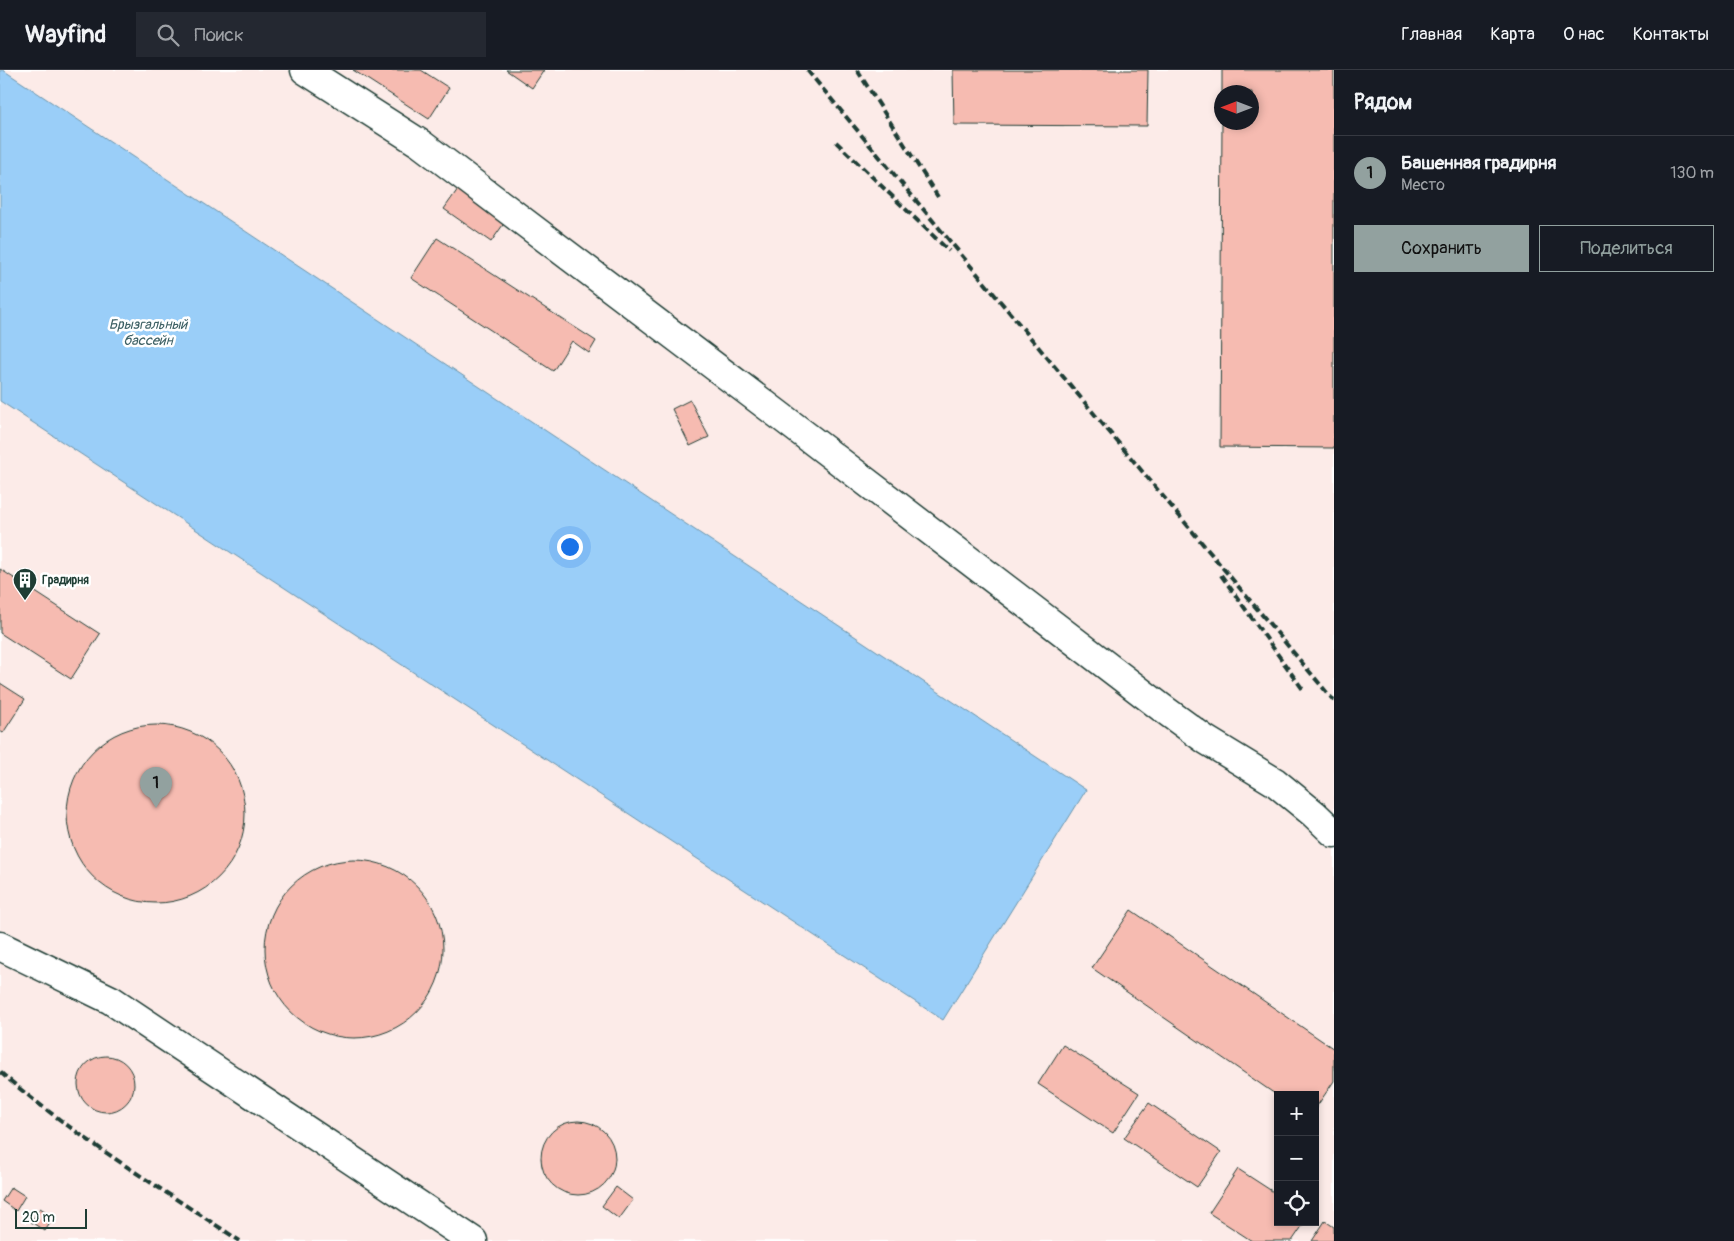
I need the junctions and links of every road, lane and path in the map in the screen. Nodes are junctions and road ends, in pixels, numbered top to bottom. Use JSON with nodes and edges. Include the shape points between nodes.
{"nodes":[{"id":1,"x":305,"y":70,"type":"edge"},
{"id":2,"x":1334,"y":833,"type":"edge"},
{"id":3,"x":0,"y":946,"type":"edge"},
{"id":4,"x":474,"y":1241,"type":"edge"}],
"edges":[{"from":1,"to":2,"type":"lane","via":[[421,144],[1162,708],[1206,740],[1275,782]]},
{"from":3,"to":4,"type":"lane","via":[[111,1000]]}]}
